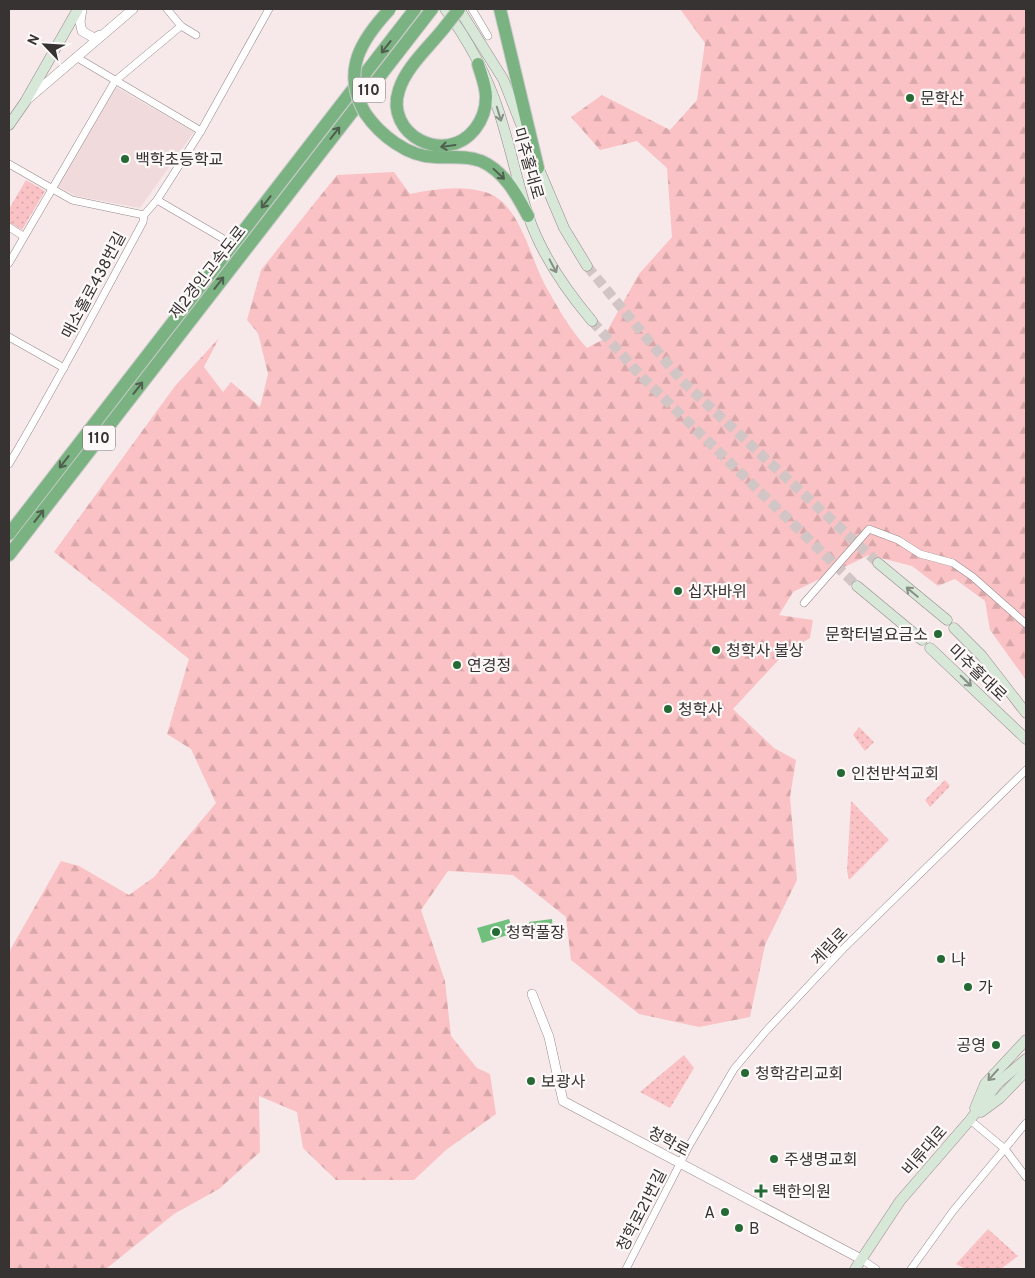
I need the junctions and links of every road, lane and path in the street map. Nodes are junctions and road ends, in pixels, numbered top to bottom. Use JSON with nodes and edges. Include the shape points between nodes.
{"nodes":[{"id":1,"x":78,"y":9,"type":"edge"},
{"id":2,"x":82,"y":9,"type":"edge"},
{"id":3,"x":133,"y":9,"type":"edge"},
{"id":4,"x":167,"y":9,"type":"edge"},
{"id":5,"x":269,"y":9,"type":"edge"},
{"id":6,"x":390,"y":9,"type":"edge"},
{"id":7,"x":415,"y":9,"type":"edge"},
{"id":8,"x":432,"y":9,"type":"edge"},
{"id":9,"x":445,"y":9,"type":"edge"},
{"id":10,"x":459,"y":9,"type":"edge"},
{"id":11,"x":472,"y":9,"type":"edge"},
{"id":12,"x":500,"y":9,"type":"edge"},
{"id":13,"x":181,"y":26,"type":"junction"},
{"id":14,"x":104,"y":33,"type":"junction"},
{"id":15,"x":196,"y":34,"type":"dead end"},
{"id":16,"x":488,"y":36,"type":"dead end"},
{"id":17,"x":76,"y":57,"type":"junction"},
{"id":18,"x":478,"y":64,"type":"junction"},
{"id":19,"x":115,"y":81,"type":"junction"},
{"id":20,"x":25,"y":102,"type":"junction"},
{"id":21,"x":9,"y":113,"type":"edge"},
{"id":22,"x":9,"y":125,"type":"edge"},
{"id":23,"x":202,"y":131,"type":"junction"},
{"id":24,"x":9,"y":164,"type":"edge"},
{"id":25,"x":301,"y":167,"type":"junction"},
{"id":26,"x":538,"y":168,"type":"junction"},
{"id":27,"x":51,"y":189,"type":"junction"},
{"id":28,"x":157,"y":200,"type":"junction"},
{"id":29,"x":144,"y":215,"type":"junction"},
{"id":30,"x":528,"y":216,"type":"junction"},
{"id":31,"x":9,"y":227,"type":"edge"},
{"id":32,"x":24,"y":236,"type":"junction"},
{"id":33,"x":222,"y":238,"type":"dead end"},
{"id":34,"x":10,"y":261,"type":"edge"},
{"id":35,"x":587,"y":266,"type":"tunnel mouth"},
{"id":36,"x":185,"y":317,"type":"junction"},
{"id":37,"x":592,"y":321,"type":"tunnel mouth"},
{"id":38,"x":9,"y":337,"type":"edge"},
{"id":39,"x":64,"y":368,"type":"junction"},
{"id":40,"x":12,"y":451,"type":"edge"},
{"id":41,"x":9,"y":464,"type":"edge"},
{"id":42,"x":9,"y":534,"type":"edge"},
{"id":43,"x":9,"y":555,"type":"edge"},
{"id":44,"x":878,"y":563,"type":"tunnel mouth"},
{"id":45,"x":857,"y":586,"type":"tunnel mouth"},
{"id":46,"x":804,"y":602,"type":"dead end"},
{"id":47,"x":947,"y":620,"type":"dead end"},
{"id":48,"x":1026,"y":624,"type":"edge"},
{"id":49,"x":954,"y":628,"type":"dead end"},
{"id":50,"x":922,"y":640,"type":"dead end"},
{"id":51,"x":930,"y":648,"type":"dead end"},
{"id":52,"x":1026,"y":714,"type":"edge"},
{"id":53,"x":1026,"y":739,"type":"edge"},
{"id":54,"x":1026,"y":770,"type":"edge"},
{"id":55,"x":532,"y":994,"type":"dead end"},
{"id":56,"x":1026,"y":1040,"type":"edge"},
{"id":57,"x":1026,"y":1059,"type":"edge"},
{"id":58,"x":1026,"y":1071,"type":"edge"},
{"id":59,"x":970,"y":1120,"type":"junction"},
{"id":60,"x":1026,"y":1123,"type":"edge"},
{"id":61,"x":1005,"y":1149,"type":"junction"},
{"id":62,"x":680,"y":1164,"type":"junction"},
{"id":63,"x":1026,"y":1177,"type":"edge"},
{"id":64,"x":861,"y":1260,"type":"junction"},
{"id":65,"x":626,"y":1269,"type":"edge"},
{"id":66,"x":855,"y":1269,"type":"edge"},
{"id":67,"x":876,"y":1269,"type":"edge"},
{"id":68,"x":911,"y":1269,"type":"edge"}],
"edges":[{"from":1,"to":20,"type":"main road"},
{"from":2,"to":14,"type":"street","via":[[82,31],[94,38]]},
{"from":3,"to":14,"type":"street"},
{"from":4,"to":13,"type":"street"},
{"from":5,"to":23,"type":"street","name":"매소홀로438번길"},
{"from":6,"to":30,"type":"highway","one_way":true,"bridge":true,"via":[[368,34],[357,59],[355,85],[365,113],[385,135],[411,151],[431,157],[469,158],[492,167],[511,186]]},
{"from":7,"to":25,"type":"highway","name":"제2경인고속도로","number":"110","one_way":true},
{"from":25,"to":8,"type":"highway","name":"제2경인고속도로","number":"110","one_way":true},
{"from":9,"to":18,"type":"main road","name":"미추홀대로"},
{"from":18,"to":10,"type":"highway","one_way":true,"bridge":true,"via":[[486,92],[486,106],[471,134],[458,144],[443,147],[428,144],[410,133],[397,110],[398,90]]},
{"from":10,"to":26,"type":"main road","name":"미추홀대로","via":[[503,79]]},
{"from":11,"to":16,"type":"street"},
{"from":12,"to":26,"type":"highway"},
{"from":13,"to":15,"type":"street"},
{"from":13,"to":19,"type":"street"},
{"from":14,"to":17,"type":"street"},
{"from":17,"to":19,"type":"street"},
{"from":17,"to":20,"type":"street"},
{"from":18,"to":30,"type":"main road","name":"미추홀대로","one_way":true,"via":[[499,113]]},
{"from":19,"to":23,"type":"street"},
{"from":19,"to":27,"type":"street"},
{"from":20,"to":21,"type":"main road"},
{"from":20,"to":22,"type":"main road"},
{"from":23,"to":28,"type":"street","name":"매소홀로438번길"},
{"from":24,"to":27,"type":"street"},
{"from":25,"to":36,"type":"highway","name":"제2경인고속도로","number":"110"},
{"from":26,"to":35,"type":"main road","name":"미추홀대로","via":[[564,228]]},
{"from":27,"to":29,"type":"street","via":[[76,202]]},
{"from":27,"to":32,"type":"street"},
{"from":28,"to":29,"type":"street","name":"매소홀로438번길"},
{"from":28,"to":33,"type":"street"},
{"from":29,"to":39,"type":"street","name":"매소홀로438번길"},
{"from":30,"to":37,"type":"main road","name":"미추홀대로","one_way":true,"via":[[564,288]]},
{"from":31,"to":32,"type":"street"},
{"from":32,"to":34,"type":"street"},
{"from":36,"to":42,"type":"highway","name":"제2경인고속도로","number":"110","one_way":true},
{"from":43,"to":36,"type":"highway","name":"제2경인고속도로","number":"110","one_way":true},
{"from":38,"to":39,"type":"street"},
{"from":39,"to":40,"type":"street","name":"매소홀로438번길"},
{"from":40,"to":41,"type":"street","name":"매소홀로438번길"},
{"from":47,"to":44,"type":"main road","name":"미추홀대로","one_way":true},
{"from":45,"to":50,"type":"main road"},
{"from":46,"to":48,"type":"street","via":[[869,529],[898,540],[920,554],[953,563],[994,594]]},
{"from":49,"to":52,"type":"main road","name":"미추홀대로","via":[[982,656]]},
{"from":51,"to":53,"type":"main road","name":"미추홀대로","one_way":true},
{"from":54,"to":62,"type":"street","name":"계림로","via":[[843,950],[766,1031],[734,1069]]},
{"from":55,"to":62,"type":"street","name":"청학로","via":[[549,1038],[564,1101]]},
{"from":56,"to":59,"type":"main road","one_way":true,"via":[[985,1084]]},
{"from":57,"to":59,"type":"main road","name":"비류대로","via":[[998,1083]]},
{"from":58,"to":59,"type":"main road","via":[[1000,1098]]},
{"from":59,"to":61,"type":"street"},
{"from":59,"to":64,"type":"main road","name":"비류대로","via":[[900,1201]]},
{"from":60,"to":61,"type":"street"},
{"from":61,"to":63,"type":"street"},
{"from":61,"to":68,"type":"street"},
{"from":62,"to":64,"type":"street","name":"청학로"},
{"from":62,"to":65,"type":"street","name":"청학로21번길"},
{"from":64,"to":66,"type":"main road","name":"비류대로"},
{"from":64,"to":67,"type":"street"}]}
